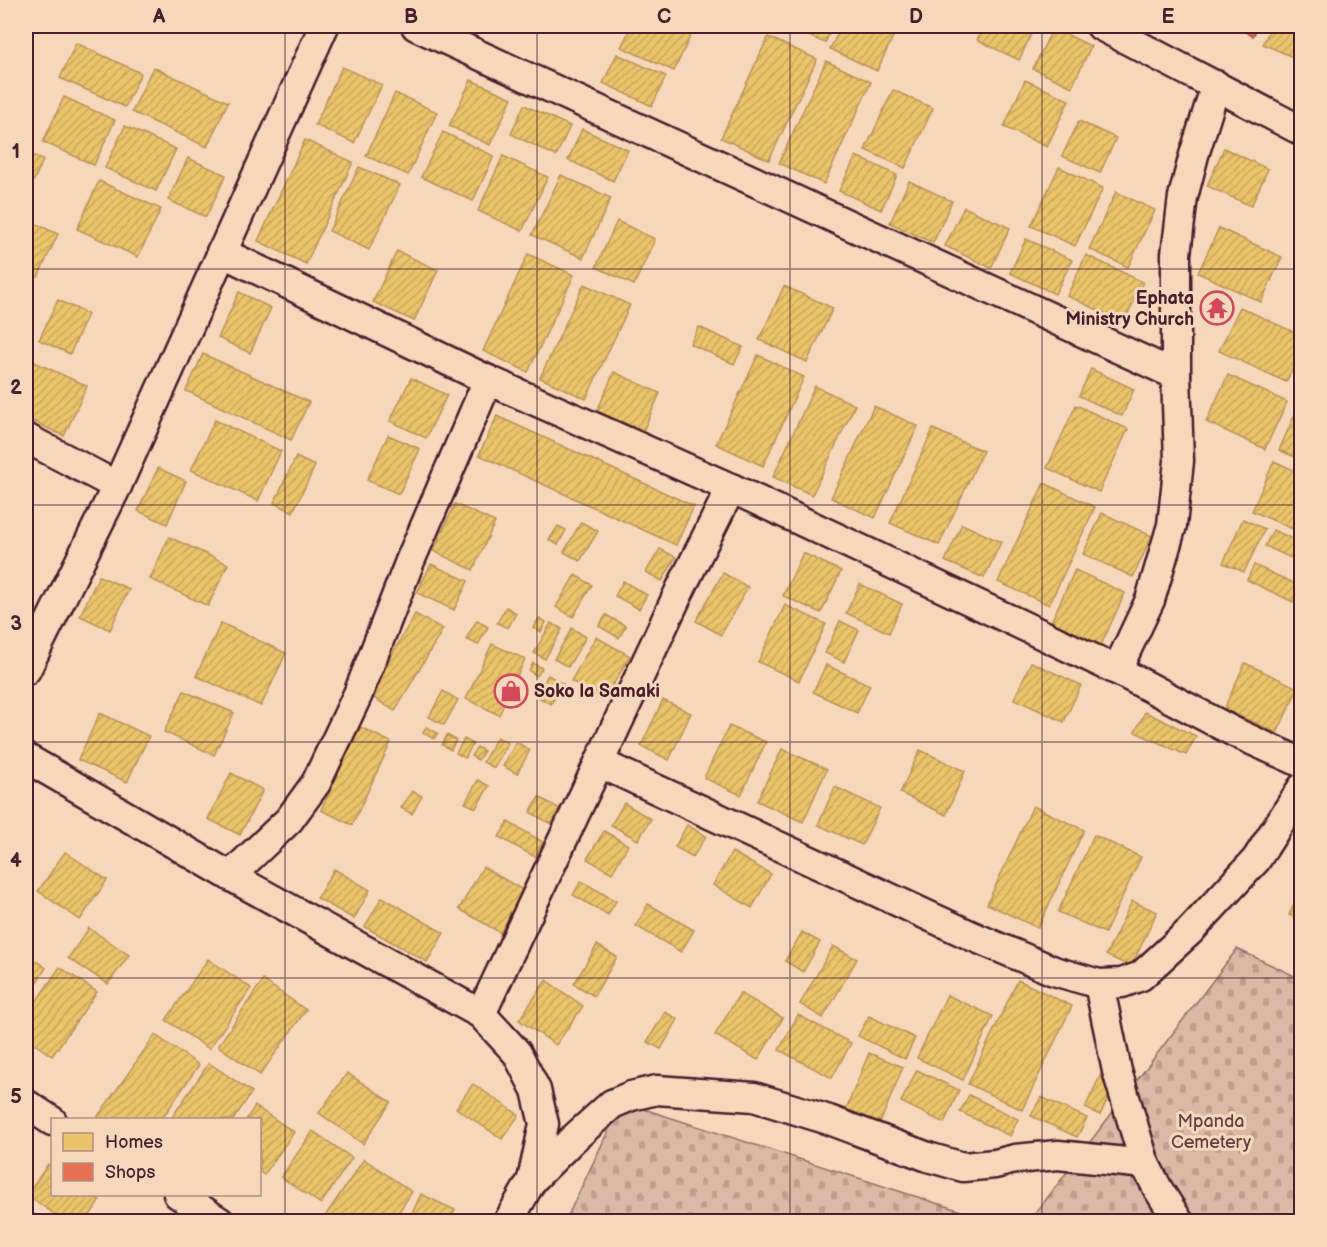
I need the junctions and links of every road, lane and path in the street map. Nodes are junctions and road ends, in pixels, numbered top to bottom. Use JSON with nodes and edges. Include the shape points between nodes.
{"nodes":[{"id":1,"x":324,"y":26,"type":"edge"},
{"id":2,"x":416,"y":26,"type":"edge"},
{"id":3,"x":1101,"y":26,"type":"edge"},
{"id":4,"x":1216,"y":85,"type":"junction"},
{"id":5,"x":1302,"y":131,"type":"edge"},
{"id":6,"x":220,"y":252,"type":"junction"},
{"id":7,"x":1176,"y":375,"type":"junction"},
{"id":8,"x":488,"y":380,"type":"junction"},
{"id":9,"x":26,"y":438,"type":"edge"},
{"id":10,"x":117,"y":486,"type":"junction"},
{"id":11,"x":731,"y":488,"type":"junction"},
{"id":12,"x":26,"y":670,"type":"edge"},
{"id":13,"x":1117,"y":670,"type":"junction"},
{"id":14,"x":26,"y":758,"type":"edge"},
{"id":15,"x":600,"y":763,"type":"junction"},
{"id":16,"x":1302,"y":763,"type":"edge"},
{"id":17,"x":1302,"y":788,"type":"edge"},
{"id":18,"x":230,"y":876,"type":"junction"},
{"id":19,"x":1099,"y":984,"type":"junction"},
{"id":20,"x":481,"y":1014,"type":"junction"},
{"id":21,"x":26,"y":1104,"type":"edge"},
{"id":22,"x":51,"y":1121,"type":"edge"},
{"id":23,"x":1145,"y":1164,"type":"junction"},
{"id":24,"x":532,"y":1180,"type":"junction"},
{"id":25,"x":181,"y":1196,"type":"edge"},
{"id":26,"x":220,"y":1221,"type":"edge"},
{"id":27,"x":508,"y":1221,"type":"edge"},
{"id":28,"x":1179,"y":1221,"type":"edge"}],
"edges":[{"from":1,"to":6,"type":"street"},
{"from":2,"to":7,"type":"street"},
{"from":3,"to":4,"type":"street"},
{"from":4,"to":5,"type":"street"},
{"from":4,"to":7,"type":"street","via":[[1182,208],[1176,254]]},
{"from":6,"to":8,"type":"street"},
{"from":6,"to":10,"type":"street"},
{"from":7,"to":13,"type":"street","via":[[1179,461],[1172,525],[1150,600]]},
{"from":8,"to":11,"type":"street"},
{"from":8,"to":18,"type":"street","via":[[358,694],[316,783],[289,820]]},
{"from":9,"to":10,"type":"street"},
{"from":10,"to":12,"type":"street"},
{"from":11,"to":13,"type":"street"},
{"from":11,"to":15,"type":"street"},
{"from":13,"to":16,"type":"street"},
{"from":14,"to":18,"type":"street"},
{"from":15,"to":19,"type":"street","via":[[972,936],[1054,971]]},
{"from":15,"to":20,"type":"street"},
{"from":17,"to":19,"type":"street","via":[[1256,860],[1190,931],[1141,976],[1122,983]]},
{"from":18,"to":20,"type":"street"},
{"from":19,"to":23,"type":"street","via":[[1117,1071]]},
{"from":20,"to":24,"type":"street","via":[[517,1053],[536,1090],[544,1124]]},
{"from":21,"to":22,"type":"street"},
{"from":23,"to":24,"type":"street","via":[[1058,1155],[963,1167],[753,1097],[657,1090],[612,1104]]},
{"from":23,"to":28,"type":"street"},
{"from":24,"to":27,"type":"street"},
{"from":25,"to":26,"type":"street"}]}
